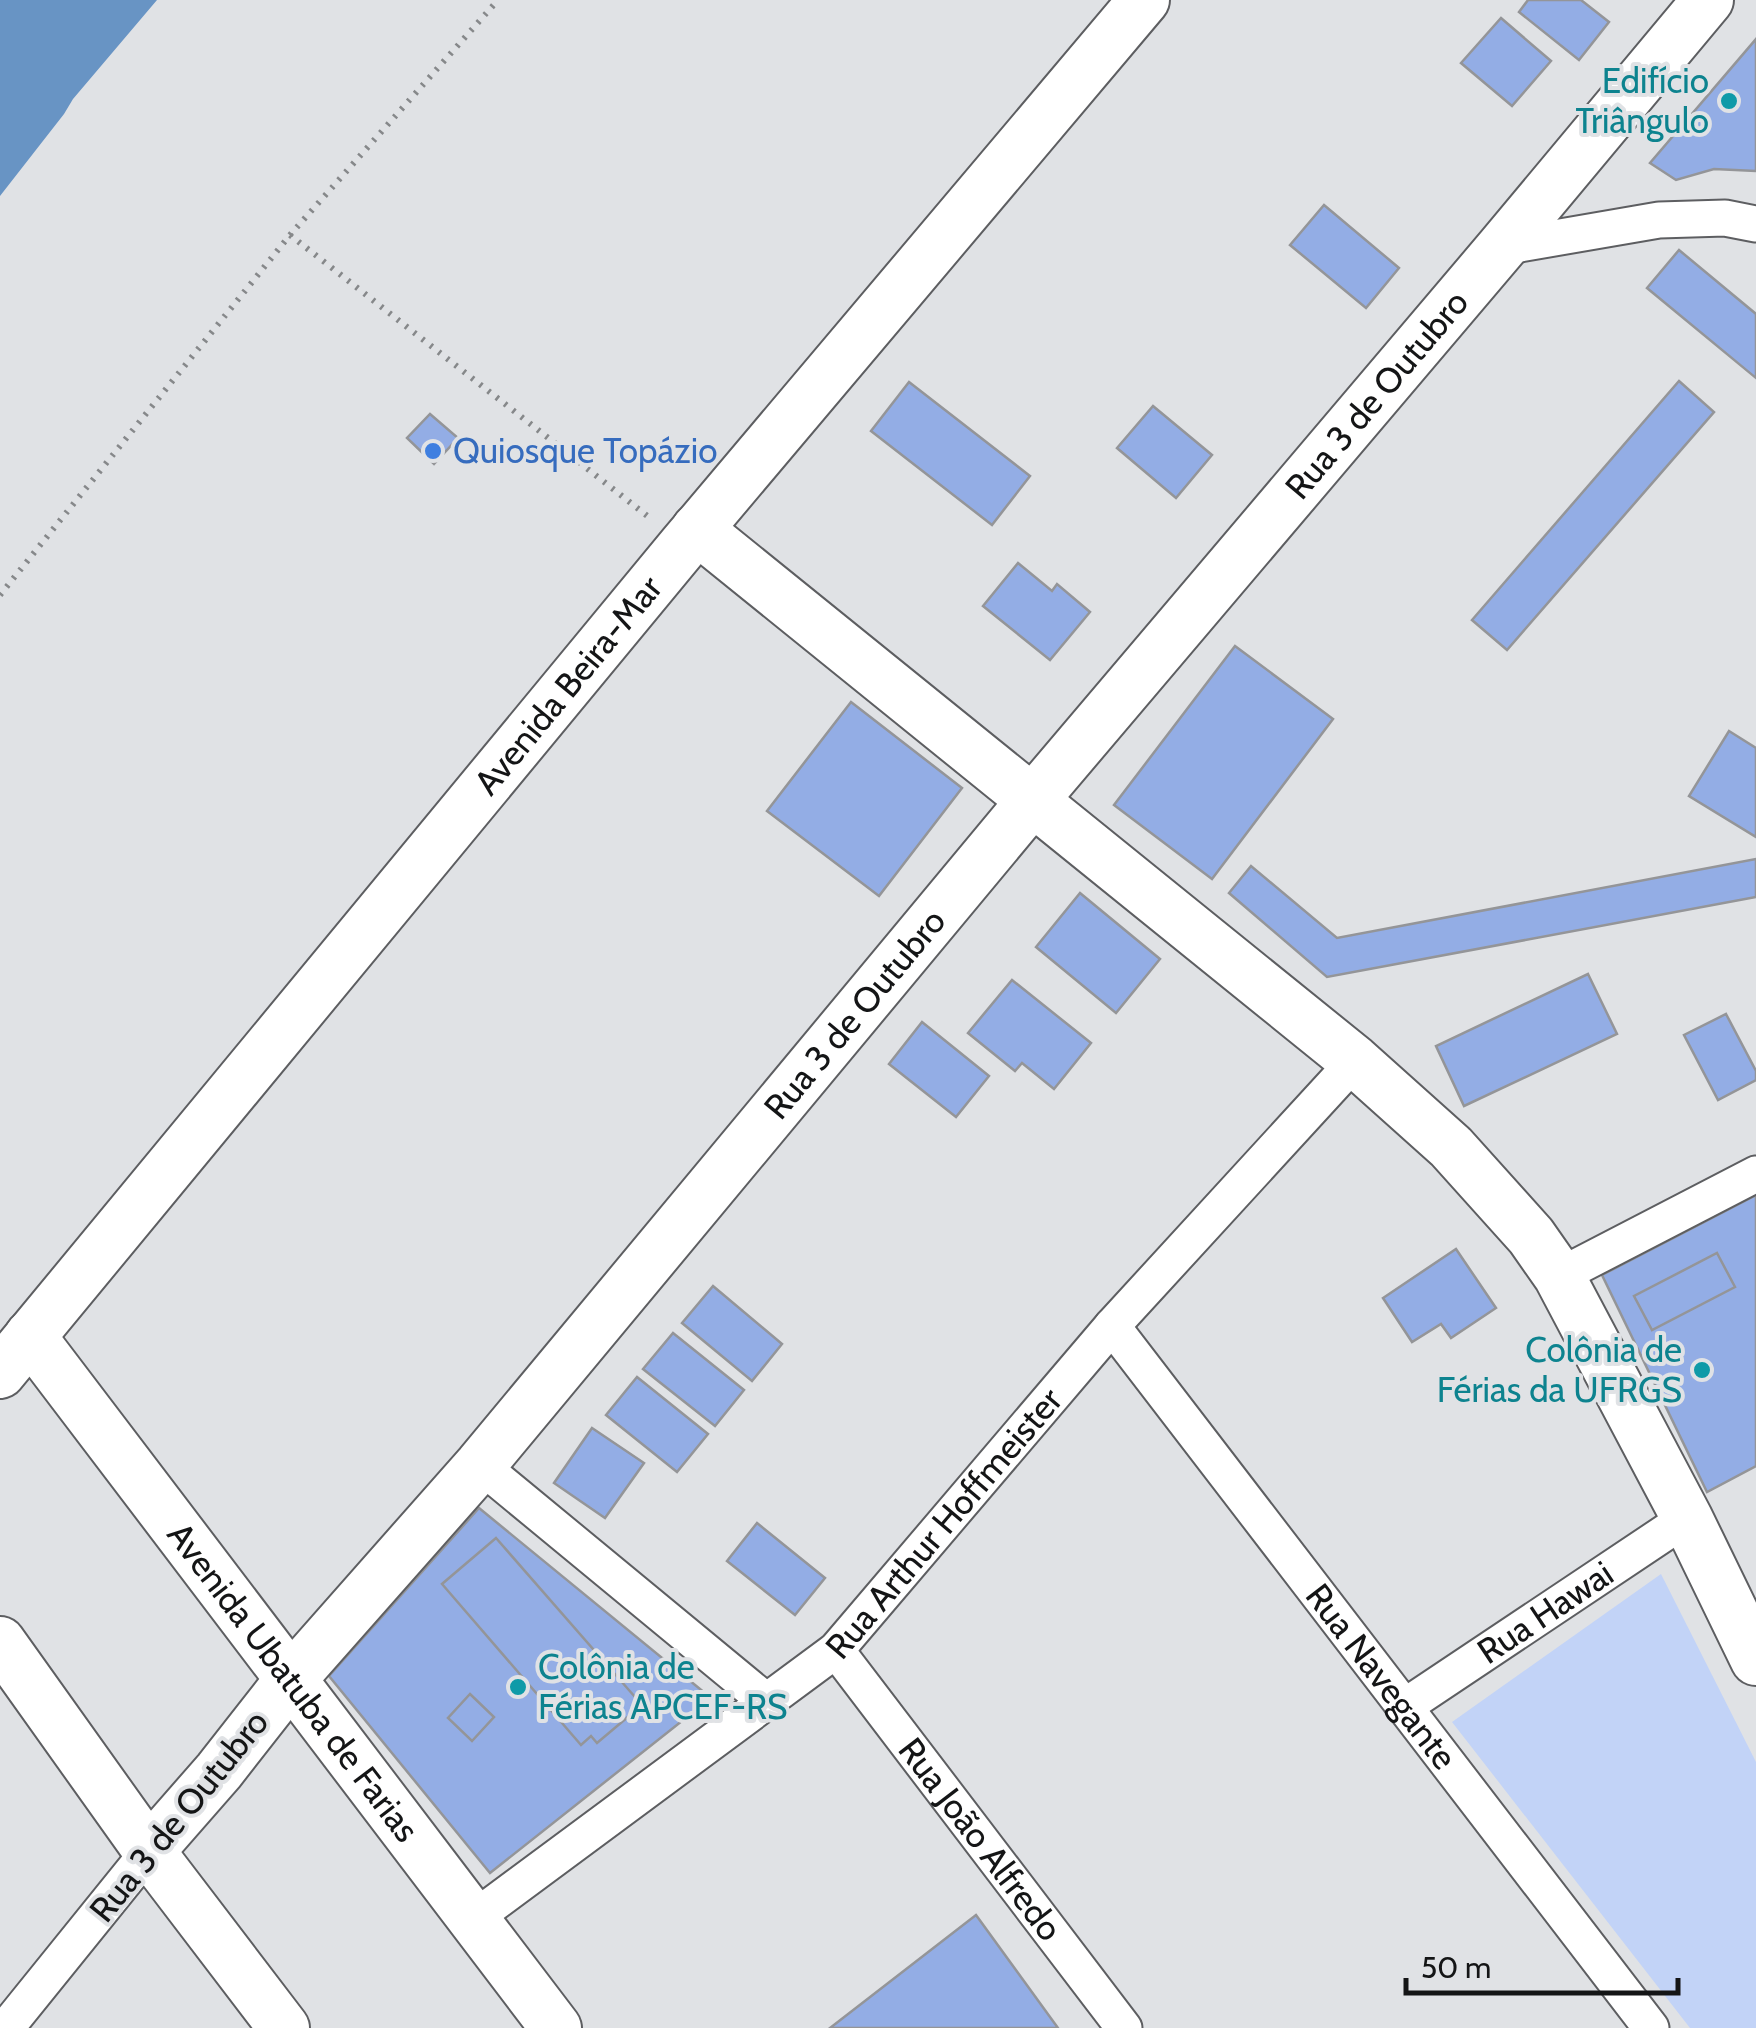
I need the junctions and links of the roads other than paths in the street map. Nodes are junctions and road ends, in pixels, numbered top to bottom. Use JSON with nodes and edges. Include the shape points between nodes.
{"nodes":[{"id":1,"x":1144,"y":0,"type":"edge"},
{"id":2,"x":1708,"y":0,"type":"edge"},
{"id":3,"x":1756,"y":224,"type":"edge"},
{"id":4,"x":1502,"y":248,"type":"junction"},
{"id":5,"x":690,"y":537,"type":"junction"},
{"id":6,"x":1032,"y":801,"type":"junction"},
{"id":7,"x":1354,"y":1061,"type":"junction"},
{"id":8,"x":1756,"y":1174,"type":"edge"},
{"id":9,"x":1559,"y":1276,"type":"junction"},
{"id":10,"x":1112,"y":1326,"type":"junction"},
{"id":11,"x":15,"y":1355,"type":"edge"},
{"id":12,"x":480,"y":1466,"type":"junction"},
{"id":13,"x":1687,"y":1518,"type":"junction"},
{"id":14,"x":0,"y":1642,"type":"edge"},
{"id":15,"x":836,"y":1650,"type":"junction"},
{"id":16,"x":1756,"y":1660,"type":"edge"},
{"id":17,"x":291,"y":1680,"type":"junction"},
{"id":18,"x":766,"y":1701,"type":"junction"},
{"id":19,"x":1404,"y":1707,"type":"junction"},
{"id":20,"x":150,"y":1851,"type":"junction"},
{"id":21,"x":473,"y":1919,"type":"junction"},
{"id":22,"x":6,"y":2028,"type":"edge"},
{"id":23,"x":284,"y":2028,"type":"edge"},
{"id":24,"x":556,"y":2028,"type":"edge"},
{"id":25,"x":1124,"y":2028,"type":"edge"},
{"id":26,"x":1651,"y":2028,"type":"edge"}],
"edges":[{"from":1,"to":5,"type":"street","name":"Avenida Beira-Mar"},
{"from":2,"to":4,"type":"street","name":"Rua 3 de Outubro"},
{"from":3,"to":4,"type":"street","via":[[1659,220]]},
{"from":4,"to":6,"type":"street","name":"Rua 3 de Outubro"},
{"from":5,"to":6,"type":"street"},
{"from":5,"to":11,"type":"street","name":"Avenida Beira-Mar"},
{"from":6,"to":7,"type":"street"},
{"from":6,"to":12,"type":"street","name":"Rua 3 de Outubro"},
{"from":7,"to":9,"type":"street","via":[[1450,1148]]},
{"from":7,"to":10,"type":"street","name":"Rua Arthur Hoffmeister"},
{"from":8,"to":9,"type":"street"},
{"from":9,"to":13,"type":"street"},
{"from":10,"to":15,"type":"street","name":"Rua Arthur Hoffmeister"},
{"from":10,"to":19,"type":"street","name":"Rua Navegante"},
{"from":11,"to":17,"type":"street","name":"Avenida Ubatuba de Farias"},
{"from":12,"to":17,"type":"street","name":"Rua 3 de Outubro"},
{"from":12,"to":18,"type":"street"},
{"from":13,"to":16,"type":"street"},
{"from":13,"to":19,"type":"street","name":"Rua Hawai"},
{"from":14,"to":20,"type":"street"},
{"from":15,"to":18,"type":"street","name":"Rua Arthur Hoffmeister"},
{"from":15,"to":25,"type":"street","name":"Rua João Alfredo"},
{"from":17,"to":20,"type":"street","name":"Rua 3 de Outubro"},
{"from":17,"to":21,"type":"street","name":"Avenida Ubatuba de Farias"},
{"from":18,"to":21,"type":"street","name":"Rua Arthur Hoffmeister"},
{"from":19,"to":26,"type":"street","name":"Rua Navegante"},
{"from":20,"to":22,"type":"street","name":"Rua 3 de Outubro"},
{"from":20,"to":23,"type":"street"},
{"from":21,"to":24,"type":"street","name":"Avenida Ubatuba de Farias"}]}
